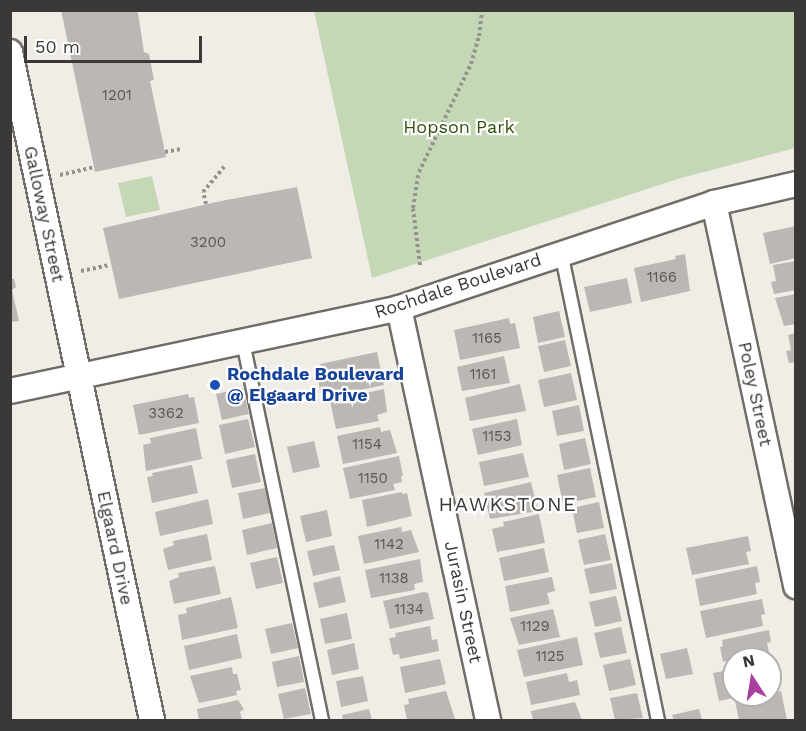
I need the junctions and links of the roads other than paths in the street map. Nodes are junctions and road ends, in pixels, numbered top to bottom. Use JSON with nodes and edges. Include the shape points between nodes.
{"nodes":[{"id":1,"x":10,"y":52,"type":"edge"},
{"id":2,"x":795,"y":184,"type":"edge"},
{"id":3,"x":714,"y":203,"type":"junction"},
{"id":4,"x":561,"y":252,"type":"junction"},
{"id":5,"x":399,"y":308,"type":"junction"},
{"id":6,"x":243,"y":342,"type":"junction"},
{"id":7,"x":78,"y":376,"type":"junction"},
{"id":8,"x":10,"y":391,"type":"edge"},
{"id":9,"x":795,"y":586,"type":"edge"},
{"id":10,"x":152,"y":720,"type":"edge"},
{"id":11,"x":322,"y":720,"type":"edge"},
{"id":12,"x":488,"y":720,"type":"edge"},
{"id":13,"x":658,"y":720,"type":"edge"}],
"edges":[{"from":1,"to":7,"type":"street","name":"Galloway Street"},
{"from":2,"to":3,"type":"street","name":"Rochdale Boulevard"},
{"from":3,"to":4,"type":"street","name":"Rochdale Boulevard"},
{"from":3,"to":9,"type":"street","name":"Poley Street"},
{"from":4,"to":5,"type":"street","name":"Rochdale Boulevard"},
{"from":4,"to":13,"type":"lane"},
{"from":5,"to":6,"type":"street","name":"Rochdale Boulevard"},
{"from":5,"to":12,"type":"street","name":"Jurasin Street"},
{"from":6,"to":7,"type":"street","name":"Rochdale Boulevard"},
{"from":6,"to":11,"type":"lane"},
{"from":7,"to":8,"type":"street","name":"Rochdale Boulevard"},
{"from":7,"to":10,"type":"street","name":"Elgaard Drive"}]}
